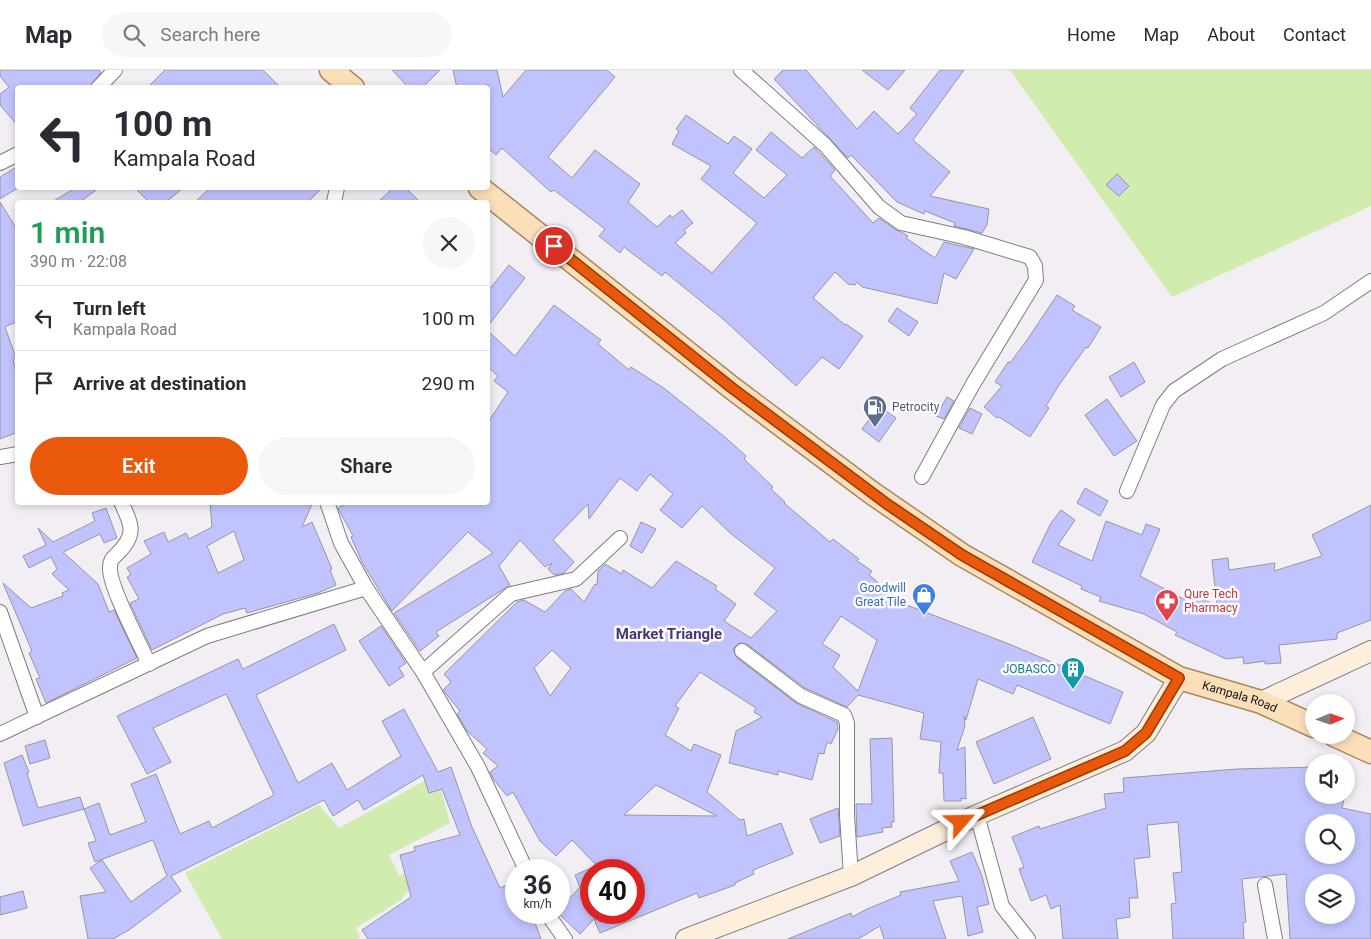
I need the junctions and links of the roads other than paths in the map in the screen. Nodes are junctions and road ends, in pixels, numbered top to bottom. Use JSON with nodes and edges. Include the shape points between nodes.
{"nodes":[{"id":1,"x":115,"y":70,"type":"edge"},
{"id":2,"x":331,"y":70,"type":"edge"},
{"id":3,"x":741,"y":70,"type":"edge"},
{"id":4,"x":101,"y":85,"type":"edge"},
{"id":5,"x":349,"y":85,"type":"edge"},
{"id":6,"x":15,"y":156,"type":"edge"},
{"id":7,"x":0,"y":163,"type":"edge"},
{"id":8,"x":483,"y":190,"type":"edge"},
{"id":9,"x":1371,"y":281,"type":"edge"},
{"id":10,"x":15,"y":454,"type":"edge"},
{"id":11,"x":0,"y":456,"type":"edge"},
{"id":12,"x":922,"y":477,"type":"dead end"},
{"id":13,"x":1127,"y":491,"type":"dead end"},
{"id":14,"x":123,"y":505,"type":"edge"},
{"id":15,"x":329,"y":505,"type":"edge"},
{"id":16,"x":620,"y":538,"type":"dead end"},
{"id":17,"x":366,"y":588,"type":"junction"},
{"id":18,"x":0,"y":612,"type":"edge"},
{"id":19,"x":1371,"y":650,"type":"edge"},
{"id":20,"x":742,"y":651,"type":"dead end"},
{"id":21,"x":149,"y":664,"type":"junction"},
{"id":22,"x":423,"y":672,"type":"junction"},
{"id":23,"x":1179,"y":678,"type":"junction"},
{"id":24,"x":1261,"y":702,"type":"junction"},
{"id":25,"x":37,"y":717,"type":"junction"},
{"id":26,"x":1305,"y":722,"type":"edge"},
{"id":27,"x":0,"y":734,"type":"edge"},
{"id":28,"x":1354,"y":744,"type":"edge"},
{"id":29,"x":1371,"y":752,"type":"edge"},
{"id":30,"x":977,"y":815,"type":"junction"},
{"id":31,"x":521,"y":859,"type":"edge"},
{"id":32,"x":851,"y":876,"type":"junction"},
{"id":33,"x":1265,"y":885,"type":"dead end"},
{"id":34,"x":554,"y":924,"type":"edge"},
{"id":35,"x":565,"y":939,"type":"edge"},
{"id":36,"x":686,"y":939,"type":"edge"},
{"id":37,"x":1028,"y":939,"type":"edge"},
{"id":38,"x":1275,"y":939,"type":"edge"}],
"edges":[{"from":1,"to":4,"type":"street"},
{"from":2,"to":5,"type":"main road"},
{"from":3,"to":12,"type":"street","via":[[825,145],[879,207],[901,223],[1030,257],[1035,266],[1036,280]]},
{"from":6,"to":7,"type":"street"},
{"from":8,"to":23,"type":"main road","name":"Kampala Road","via":[[732,388],[872,493],[962,555]]},
{"from":9,"to":13,"type":"street","via":[[1324,313],[1222,359],[1174,392],[1163,405]]},
{"from":10,"to":11,"type":"street"},
{"from":14,"to":21,"type":"street","via":[[131,531],[128,544],[112,559],[109,568]]},
{"from":15,"to":17,"type":"street","via":[[341,542]]},
{"from":16,"to":22,"type":"street","via":[[576,579],[511,594]]},
{"from":17,"to":21,"type":"street","via":[[207,636]]},
{"from":17,"to":22,"type":"street"},
{"from":18,"to":25,"type":"street"},
{"from":19,"to":24,"type":"street"},
{"from":20,"to":32,"type":"street","via":[[801,696],[844,715],[847,723]]},
{"from":21,"to":25,"type":"street"},
{"from":22,"to":31,"type":"street","via":[[478,767]]},
{"from":23,"to":24,"type":"main road","name":"Kampala Road"},
{"from":23,"to":30,"type":"street","via":[[1146,733],[1125,751]]},
{"from":24,"to":26,"type":"main road","name":"Kampala Road"},
{"from":25,"to":27,"type":"street"},
{"from":28,"to":29,"type":"main road"},
{"from":30,"to":32,"type":"street"},
{"from":30,"to":37,"type":"street","via":[[1002,906]]},
{"from":32,"to":36,"type":"street"},
{"from":33,"to":38,"type":"street"},
{"from":34,"to":35,"type":"street"}]}
